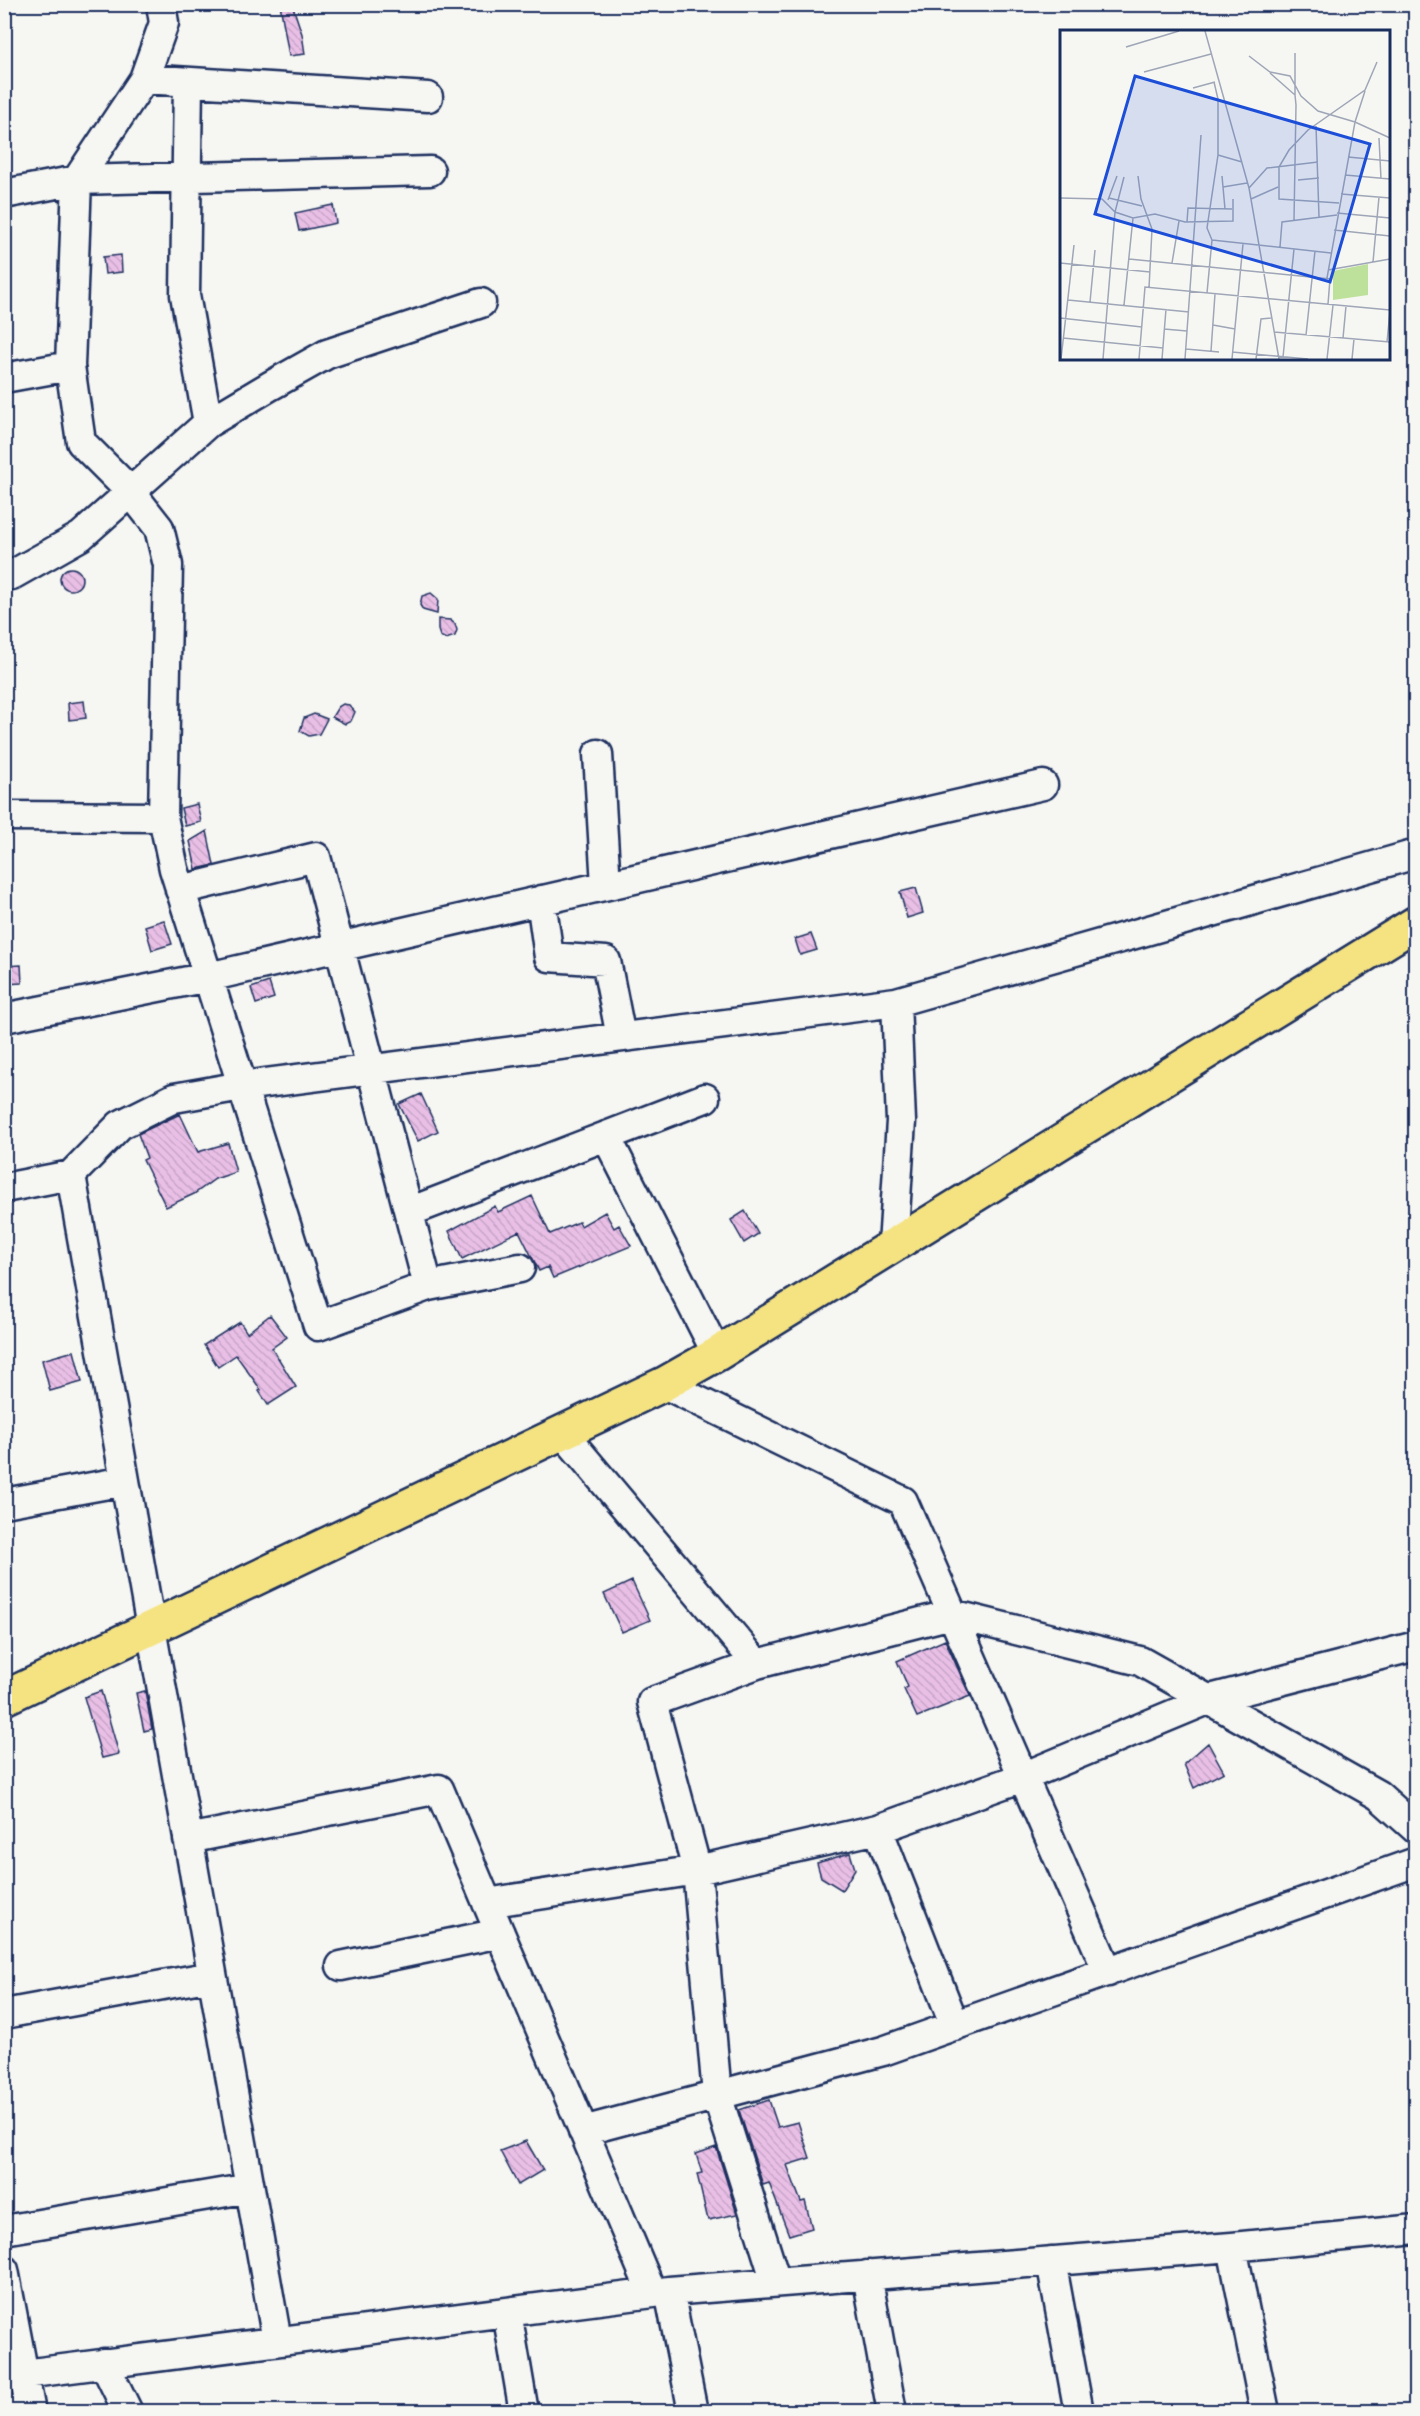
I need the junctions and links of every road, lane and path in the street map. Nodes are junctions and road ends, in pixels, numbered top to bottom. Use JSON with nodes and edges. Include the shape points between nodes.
{"nodes":[{"id":1,"x":161,"y":4,"type":"edge"},
{"id":2,"x":144,"y":80,"type":"junction"},
{"id":3,"x":188,"y":82,"type":"junction"},
{"id":4,"x":428,"y":97,"type":"dead end"},
{"id":5,"x":430,"y":171,"type":"dead end"},
{"id":6,"x":187,"y":177,"type":"junction"},
{"id":7,"x":77,"y":180,"type":"junction"},
{"id":8,"x":4,"y":194,"type":"edge"},
{"id":9,"x":481,"y":303,"type":"dead end"},
{"id":10,"x":70,"y":366,"type":"junction"},
{"id":11,"x":4,"y":378,"type":"edge"},
{"id":12,"x":208,"y":423,"type":"junction"},
{"id":13,"x":130,"y":491,"type":"junction"},
{"id":14,"x":4,"y":576,"type":"edge"},
{"id":15,"x":598,"y":754,"type":"dead end"},
{"id":16,"x":1043,"y":785,"type":"dead end"},
{"id":17,"x":4,"y":816,"type":"edge"},
{"id":18,"x":163,"y":817,"type":"junction"},
{"id":19,"x":1416,"y":854,"type":"edge"},
{"id":20,"x":606,"y":885,"type":"junction"},
{"id":21,"x":180,"y":890,"type":"junction"},
{"id":22,"x":541,"y":900,"type":"junction"},
{"id":23,"x":1416,"y":923,"type":"edge"},
{"id":24,"x":339,"y":947,"type":"junction"},
{"id":25,"x":208,"y":977,"type":"junction"},
{"id":26,"x":896,"y":1002,"type":"junction"},
{"id":27,"x":4,"y":1018,"type":"edge"},
{"id":28,"x":621,"y":1037,"type":"junction"},
{"id":29,"x":371,"y":1070,"type":"junction"},
{"id":30,"x":242,"y":1086,"type":"junction"},
{"id":31,"x":705,"y":1098,"type":"dead end"},
{"id":32,"x":606,"y":1136,"type":"junction"},
{"id":33,"x":70,"y":1175,"type":"junction"},
{"id":34,"x":4,"y":1188,"type":"edge"},
{"id":35,"x":409,"y":1212,"type":"junction"},
{"id":36,"x":892,"y":1246,"type":"junction"},
{"id":37,"x":520,"y":1268,"type":"dead end"},
{"id":38,"x":428,"y":1286,"type":"junction"},
{"id":39,"x":717,"y":1354,"type":"junction"},
{"id":40,"x":664,"y":1384,"type":"junction"},
{"id":41,"x":563,"y":1433,"type":"junction"},
{"id":42,"x":124,"y":1481,"type":"junction"},
{"id":43,"x":4,"y":1503,"type":"edge"},
{"id":44,"x":952,"y":1614,"type":"junction"},
{"id":45,"x":151,"y":1628,"type":"junction"},
{"id":46,"x":1416,"y":1646,"type":"edge"},
{"id":47,"x":758,"y":1664,"type":"junction"},
{"id":48,"x":4,"y":1698,"type":"edge"},
{"id":49,"x":1210,"y":1699,"type":"junction"},
{"id":50,"x":1023,"y":1777,"type":"junction"},
{"id":51,"x":878,"y":1829,"type":"junction"},
{"id":52,"x":1416,"y":1829,"type":"edge"},
{"id":53,"x":188,"y":1839,"type":"junction"},
{"id":54,"x":1416,"y":1862,"type":"edge"},
{"id":55,"x":697,"y":1870,"type":"junction"},
{"id":56,"x":487,"y":1903,"type":"junction"},
{"id":57,"x":500,"y":1933,"type":"junction"},
{"id":58,"x":341,"y":1966,"type":"dead end"},
{"id":59,"x":1108,"y":1972,"type":"junction"},
{"id":60,"x":212,"y":1976,"type":"junction"},
{"id":61,"x":4,"y":2014,"type":"edge"},
{"id":62,"x":955,"y":2026,"type":"junction"},
{"id":63,"x":717,"y":2095,"type":"junction"},
{"id":64,"x":583,"y":2131,"type":"junction"},
{"id":65,"x":250,"y":2187,"type":"junction"},
{"id":66,"x":1416,"y":2229,"type":"edge"},
{"id":67,"x":4,"y":2230,"type":"edge"},
{"id":68,"x":1232,"y":2247,"type":"junction"},
{"id":69,"x":1051,"y":2261,"type":"junction"},
{"id":70,"x":4,"y":2270,"type":"edge"},
{"id":71,"x":867,"y":2275,"type":"junction"},
{"id":72,"x":776,"y":2282,"type":"junction"},
{"id":73,"x":661,"y":2292,"type":"junction"},
{"id":74,"x":507,"y":2312,"type":"junction"},
{"id":75,"x":277,"y":2341,"type":"junction"},
{"id":76,"x":104,"y":2363,"type":"junction"},
{"id":77,"x":24,"y":2374,"type":"junction"},
{"id":78,"x":9,"y":2412,"type":"edge"},
{"id":79,"x":128,"y":2412,"type":"edge"},
{"id":80,"x":524,"y":2412,"type":"edge"},
{"id":81,"x":693,"y":2412,"type":"edge"},
{"id":82,"x":892,"y":2412,"type":"edge"},
{"id":83,"x":1079,"y":2412,"type":"edge"},
{"id":84,"x":1265,"y":2412,"type":"edge"}],
"edges":[{"from":1,"to":2,"type":"street","via":[[164,23]]},
{"from":2,"to":3,"type":"street"},
{"from":2,"to":7,"type":"street"},
{"from":3,"to":4,"type":"street"},
{"from":3,"to":6,"type":"street"},
{"from":5,"to":6,"type":"street"},
{"from":6,"to":7,"type":"street"},
{"from":6,"to":12,"type":"street","via":[[185,295]]},
{"from":7,"to":8,"type":"street"},
{"from":7,"to":10,"type":"street"},
{"from":9,"to":12,"type":"street","via":[[327,354]]},
{"from":10,"to":11,"type":"street"},
{"from":10,"to":13,"type":"street","via":[[81,442]]},
{"from":12,"to":13,"type":"street"},
{"from":13,"to":14,"type":"street","via":[[81,536]]},
{"from":13,"to":18,"type":"street","via":[[159,528],[168,564]]},
{"from":15,"to":20,"type":"street"},
{"from":16,"to":20,"type":"street"},
{"from":17,"to":18,"type":"street"},
{"from":18,"to":21,"type":"street"},
{"from":19,"to":26,"type":"street"},
{"from":20,"to":22,"type":"street"},
{"from":21,"to":24,"type":"street","via":[[316,857]]},
{"from":21,"to":25,"type":"street"},
{"from":22,"to":24,"type":"street"},
{"from":22,"to":28,"type":"street","via":[[549,957],[606,961]]},
{"from":23,"to":36,"type":"main road"},
{"from":24,"to":25,"type":"street"},
{"from":24,"to":29,"type":"street"},
{"from":25,"to":27,"type":"street"},
{"from":25,"to":30,"type":"street"},
{"from":26,"to":28,"type":"street"},
{"from":26,"to":36,"type":"street","via":[[901,1121]]},
{"from":28,"to":29,"type":"street"},
{"from":29,"to":30,"type":"street"},
{"from":29,"to":35,"type":"street"},
{"from":30,"to":33,"type":"street","via":[[174,1098],[120,1125]]},
{"from":30,"to":38,"type":"street","via":[[318,1326]]},
{"from":31,"to":32,"type":"street"},
{"from":32,"to":35,"type":"street"},
{"from":32,"to":39,"type":"street"},
{"from":33,"to":34,"type":"street"},
{"from":33,"to":42,"type":"street"},
{"from":35,"to":38,"type":"street"},
{"from":36,"to":39,"type":"main road"},
{"from":37,"to":38,"type":"street"},
{"from":39,"to":40,"type":"main road"},
{"from":40,"to":41,"type":"main road"},
{"from":40,"to":44,"type":"street","via":[[903,1501]]},
{"from":41,"to":45,"type":"main road"},
{"from":41,"to":47,"type":"street"},
{"from":42,"to":43,"type":"street"},
{"from":42,"to":45,"type":"street"},
{"from":44,"to":47,"type":"street"},
{"from":44,"to":49,"type":"street","via":[[1140,1660]]},
{"from":44,"to":50,"type":"street"},
{"from":45,"to":48,"type":"main road"},
{"from":45,"to":53,"type":"street"},
{"from":46,"to":49,"type":"street"},
{"from":47,"to":55,"type":"street","via":[[652,1702]]},
{"from":49,"to":50,"type":"street"},
{"from":49,"to":52,"type":"street","via":[[1378,1795]]},
{"from":50,"to":51,"type":"street"},
{"from":50,"to":59,"type":"street"},
{"from":51,"to":55,"type":"street"},
{"from":51,"to":62,"type":"street"},
{"from":53,"to":56,"type":"street","via":[[439,1789]]},
{"from":53,"to":60,"type":"street"},
{"from":54,"to":59,"type":"street"},
{"from":55,"to":56,"type":"street"},
{"from":55,"to":63,"type":"street"},
{"from":56,"to":57,"type":"street"},
{"from":57,"to":58,"type":"street"},
{"from":57,"to":64,"type":"street"},
{"from":59,"to":62,"type":"street"},
{"from":60,"to":61,"type":"street"},
{"from":60,"to":65,"type":"street"},
{"from":62,"to":63,"type":"street","via":[[883,2051]]},
{"from":63,"to":64,"type":"street"},
{"from":63,"to":72,"type":"street"},
{"from":64,"to":73,"type":"street"},
{"from":65,"to":67,"type":"street"},
{"from":65,"to":75,"type":"street"},
{"from":66,"to":68,"type":"street"},
{"from":68,"to":69,"type":"street"},
{"from":68,"to":84,"type":"street"},
{"from":69,"to":71,"type":"street"},
{"from":69,"to":83,"type":"street"},
{"from":70,"to":77,"type":"street"},
{"from":71,"to":72,"type":"street"},
{"from":71,"to":82,"type":"street"},
{"from":72,"to":73,"type":"street"},
{"from":73,"to":74,"type":"street"},
{"from":73,"to":81,"type":"street"},
{"from":74,"to":75,"type":"street"},
{"from":74,"to":80,"type":"street"},
{"from":75,"to":76,"type":"street"},
{"from":76,"to":77,"type":"street"},
{"from":76,"to":79,"type":"street"},
{"from":77,"to":78,"type":"street","via":[[30,2407]]}]}
